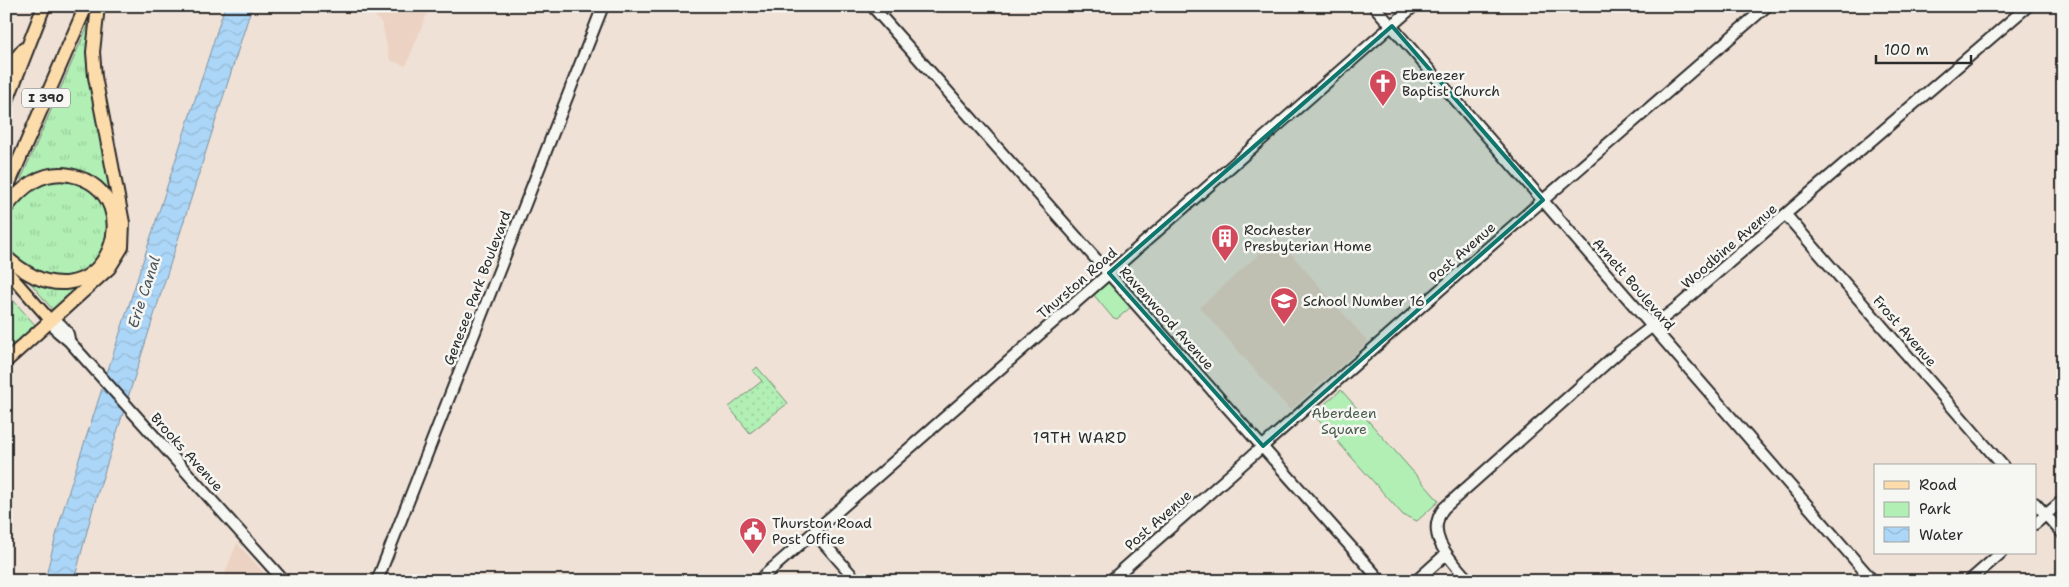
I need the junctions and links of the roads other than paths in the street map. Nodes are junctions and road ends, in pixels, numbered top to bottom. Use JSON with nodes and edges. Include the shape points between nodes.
{"nodes":[{"id":1,"x":44,"y":6,"type":"edge"},
{"id":2,"x":86,"y":6,"type":"edge"},
{"id":3,"x":98,"y":6,"type":"edge"},
{"id":4,"x":603,"y":6,"type":"edge"},
{"id":5,"x":872,"y":6,"type":"edge"},
{"id":6,"x":1374,"y":6,"type":"edge"},
{"id":7,"x":1414,"y":6,"type":"edge"},
{"id":8,"x":1767,"y":6,"type":"edge"},
{"id":9,"x":2028,"y":6,"type":"edge"},
{"id":10,"x":1392,"y":26,"type":"junction"},
{"id":11,"x":30,"y":42,"type":"junction"},
{"id":12,"x":6,"y":70,"type":"edge"},
{"id":13,"x":6,"y":103,"type":"edge"},
{"id":14,"x":6,"y":190,"type":"edge"},
{"id":15,"x":1543,"y":200,"type":"junction"},
{"id":16,"x":6,"y":208,"type":"edge"},
{"id":17,"x":1786,"y":215,"type":"junction"},
{"id":18,"x":7,"y":258,"type":"edge"},
{"id":19,"x":6,"y":270,"type":"edge"},
{"id":20,"x":1109,"y":273,"type":"junction"},
{"id":21,"x":52,"y":322,"type":"junction"},
{"id":22,"x":1652,"y":326,"type":"junction"},
{"id":23,"x":6,"y":361,"type":"edge"},
{"id":24,"x":1263,"y":446,"type":"junction"},
{"id":25,"x":2001,"y":464,"type":"edge"},
{"id":26,"x":2063,"y":500,"type":"edge"},
{"id":27,"x":2036,"y":504,"type":"edge"},
{"id":28,"x":2045,"y":515,"type":"junction"},
{"id":29,"x":2036,"y":523,"type":"edge"},
{"id":30,"x":814,"y":532,"type":"junction"},
{"id":31,"x":2063,"y":534,"type":"edge"},
{"id":32,"x":1446,"y":554,"type":"junction"},
{"id":33,"x":2000,"y":554,"type":"edge"},
{"id":34,"x":284,"y":581,"type":"edge"},
{"id":35,"x":378,"y":581,"type":"edge"},
{"id":36,"x":758,"y":581,"type":"edge"},
{"id":37,"x":857,"y":581,"type":"edge"},
{"id":38,"x":1110,"y":581,"type":"edge"},
{"id":39,"x":1381,"y":581,"type":"edge"},
{"id":40,"x":1416,"y":581,"type":"edge"},
{"id":41,"x":1469,"y":581,"type":"edge"},
{"id":42,"x":1873,"y":581,"type":"edge"},
{"id":43,"x":1968,"y":581,"type":"edge"}],
"edges":[{"from":1,"to":11,"type":"highway","number":"I 390"},
{"from":2,"to":14,"type":"highway","number":"I 390"},
{"from":3,"to":21,"type":"highway","via":[[93,52],[95,76],[124,237],[118,257]]},
{"from":4,"to":35,"type":"street","name":"Genesee Park Boulevard"},
{"from":5,"to":20,"type":"street","name":"Ravenwood Avenue"},
{"from":6,"to":10,"type":"street","name":"Arnett Boulevard"},
{"from":7,"to":10,"type":"street","name":"Thurston Road"},
{"from":8,"to":15,"type":"street","name":"Post Avenue"},
{"from":9,"to":17,"type":"street","name":"Woodbine Avenue"},
{"from":10,"to":15,"type":"street","name":"Arnett Boulevard"},
{"from":10,"to":20,"type":"street","name":"Thurston Road"},
{"from":11,"to":12,"type":"highway"},
{"from":11,"to":13,"type":"highway","number":"I 390"},
{"from":15,"to":22,"type":"street","name":"Arnett Boulevard"},
{"from":15,"to":24,"type":"street","name":"Post Avenue"},
{"from":16,"to":18,"type":"highway","via":[[31,182],[57,175],[75,176],[105,198],[112,216],[114,235],[110,251],[99,266],[72,282],[41,281]]},
{"from":17,"to":22,"type":"street","name":"Woodbine Avenue"},
{"from":17,"to":25,"type":"street","name":"Frost Avenue"},
{"from":19,"to":21,"type":"main road","name":"Brooks Avenue"},
{"from":20,"to":24,"type":"street","name":"Ravenwood Avenue"},
{"from":20,"to":30,"type":"street","name":"Thurston Road"},
{"from":21,"to":23,"type":"highway"},
{"from":21,"to":34,"type":"street","name":"Brooks Avenue"},
{"from":22,"to":32,"type":"street","name":"Woodbine Avenue","via":[[1447,505],[1439,517],[1437,528],[1438,540]]},
{"from":22,"to":42,"type":"street","name":"Arnett Boulevard"},
{"from":24,"to":38,"type":"street","name":"Post Avenue"},
{"from":24,"to":39,"type":"street","name":"Ravenwood Avenue"},
{"from":26,"to":28,"type":"street"},
{"from":27,"to":28,"type":"street"},
{"from":28,"to":29,"type":"street"},
{"from":28,"to":31,"type":"street"},
{"from":30,"to":36,"type":"street","name":"Thurston Road"},
{"from":30,"to":37,"type":"street"},
{"from":32,"to":40,"type":"street"},
{"from":32,"to":41,"type":"street"},
{"from":33,"to":43,"type":"street"}]}
